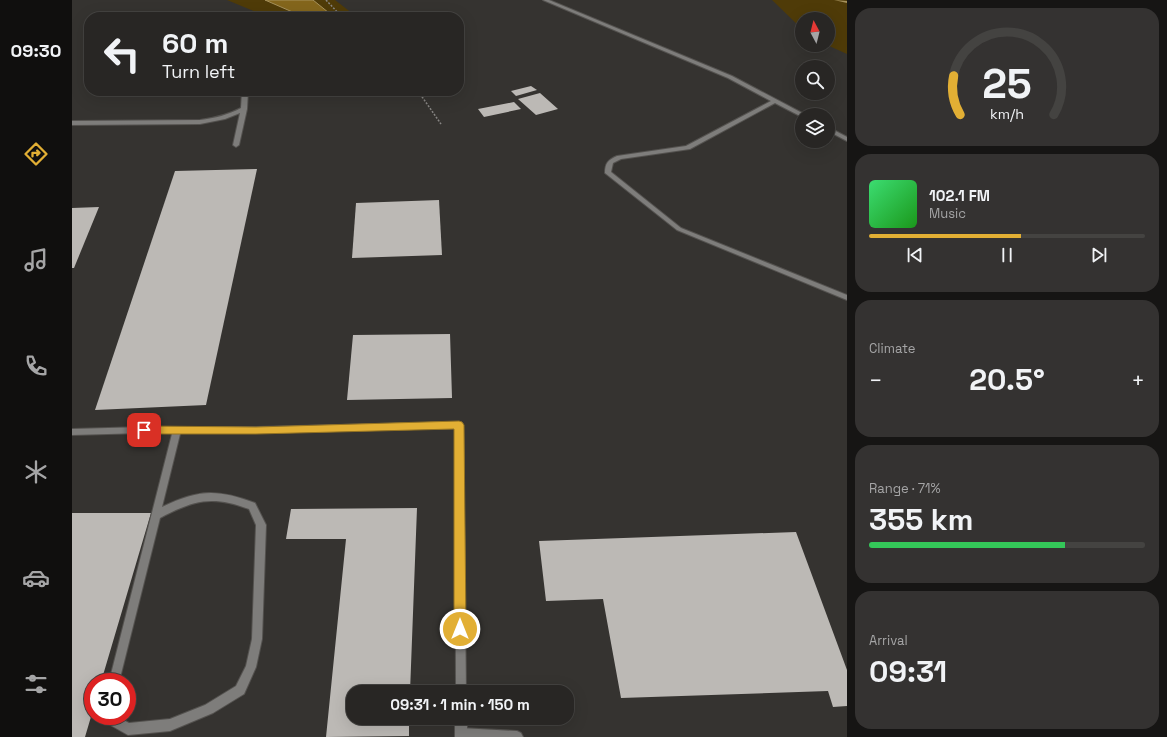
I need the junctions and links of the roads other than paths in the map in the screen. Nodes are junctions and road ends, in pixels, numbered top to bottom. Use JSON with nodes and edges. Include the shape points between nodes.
{"nodes":[{"id":1,"x":545,"y":0,"type":"edge"},
{"id":2,"x":245,"y":96,"type":"edge"},
{"id":3,"x":774,"y":100,"type":"junction"},
{"id":4,"x":244,"y":109,"type":"junction"},
{"id":5,"x":795,"y":111,"type":"edge"},
{"id":6,"x":72,"y":123,"type":"edge"},
{"id":7,"x":835,"y":133,"type":"edge"},
{"id":8,"x":847,"y":139,"type":"edge"},
{"id":9,"x":236,"y":145,"type":"dead end"},
{"id":10,"x":847,"y":298,"type":"edge"},
{"id":11,"x":177,"y":430,"type":"junction"},
{"id":12,"x":72,"y":432,"type":"edge"},
{"id":13,"x":156,"y":515,"type":"junction"},
{"id":14,"x":116,"y":673,"type":"edge"},
{"id":15,"x":461,"y":685,"type":"edge"},
{"id":16,"x":121,"y":725,"type":"edge"},
{"id":17,"x":461,"y":725,"type":"edge"},
{"id":18,"x":461,"y":736,"type":"edge"},
{"id":19,"x":517,"y":737,"type":"edge"}],
"edges":[{"from":1,"to":3,"type":"street","via":[[730,77]]},
{"from":2,"to":4,"type":"street"},
{"from":3,"to":5,"type":"street"},
{"from":3,"to":10,"type":"street","via":[[688,148],[619,158],[610,162],[608,173],[679,229]]},
{"from":4,"to":6,"type":"street","via":[[233,116],[200,122]]},
{"from":4,"to":9,"type":"street"},
{"from":7,"to":8,"type":"street"},
{"from":11,"to":12,"type":"street"},
{"from":11,"to":13,"type":"street"},
{"from":11,"to":15,"type":"street","via":[[459,425]]},
{"from":13,"to":14,"type":"street"},
{"from":13,"to":16,"type":"street","via":[[180,503],[206,496],[234,498],[252,506],[261,525],[257,639],[251,667],[240,690],[209,709],[170,725],[128,729]]},
{"from":17,"to":18,"type":"street"},
{"from":18,"to":19,"type":"street"}]}
